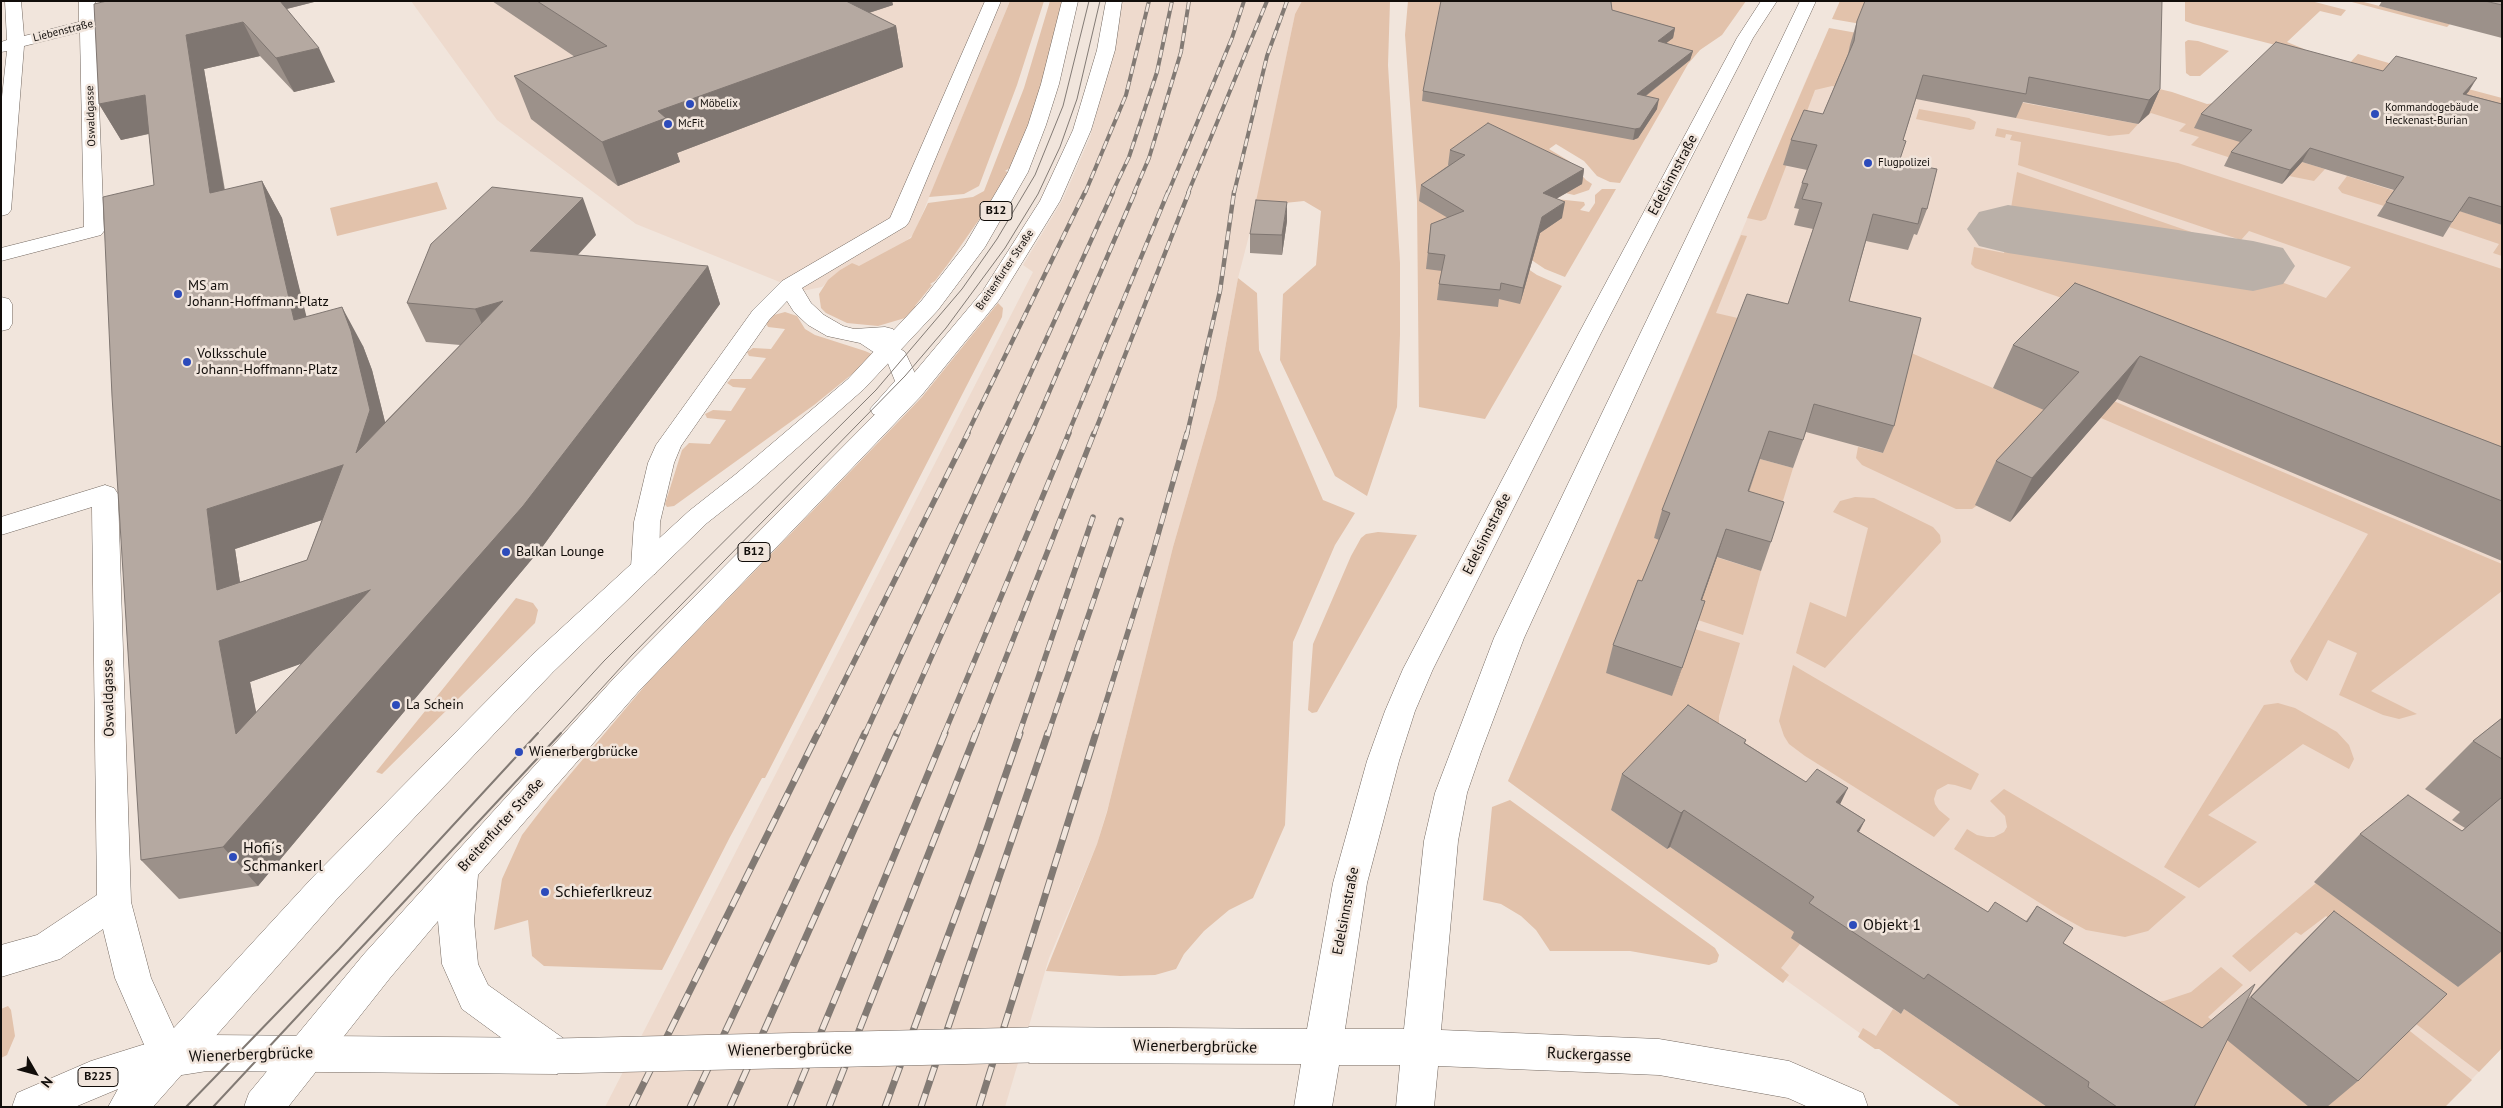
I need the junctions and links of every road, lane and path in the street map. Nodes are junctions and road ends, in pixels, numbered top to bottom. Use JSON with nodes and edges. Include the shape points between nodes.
{"nodes":[{"id":1,"x":13,"y":1,"type":"edge"},
{"id":2,"x":87,"y":1,"type":"edge"},
{"id":3,"x":993,"y":1,"type":"edge"},
{"id":4,"x":1070,"y":1,"type":"edge"},
{"id":5,"x":1114,"y":1,"type":"edge"},
{"id":6,"x":1769,"y":1,"type":"edge"},
{"id":7,"x":1808,"y":1,"type":"edge"},
{"id":8,"x":117,"y":18,"type":"edge"},
{"id":9,"x":88,"y":25,"type":"junction"},
{"id":10,"x":8,"y":46,"type":"edge"},
{"id":11,"x":1,"y":210,"type":"edge"},
{"id":12,"x":1,"y":255,"type":"edge"},
{"id":13,"x":790,"y":286,"type":"junction"},
{"id":14,"x":1,"y":304,"type":"edge"},
{"id":15,"x":917,"y":320,"type":"junction"},
{"id":16,"x":1,"y":324,"type":"edge"},
{"id":17,"x":867,"y":337,"type":"junction"},
{"id":18,"x":888,"y":351,"type":"junction"},
{"id":19,"x":792,"y":512,"type":"junction"},
{"id":20,"x":1,"y":526,"type":"edge"},
{"id":21,"x":645,"y":567,"type":"junction"},
{"id":22,"x":462,"y":870,"type":"junction"},
{"id":23,"x":114,"y":902,"type":"junction"},
{"id":24,"x":1,"y":961,"type":"edge"},
{"id":25,"x":1420,"y":1047,"type":"junction"},
{"id":26,"x":1323,"y":1048,"type":"junction"},
{"id":27,"x":307,"y":1052,"type":"junction"},
{"id":28,"x":558,"y":1056,"type":"junction"},
{"id":29,"x":169,"y":1059,"type":"junction"},
{"id":30,"x":30,"y":1107,"type":"edge"},
{"id":31,"x":127,"y":1107,"type":"edge"},
{"id":32,"x":263,"y":1107,"type":"edge"},
{"id":33,"x":1313,"y":1107,"type":"edge"},
{"id":34,"x":1415,"y":1107,"type":"edge"},
{"id":35,"x":1849,"y":1107,"type":"edge"}],
"edges":[{"from":1,"to":10,"type":"main road"},
{"from":2,"to":9,"type":"main road","name":"Oswaldgasse"},
{"from":3,"to":13,"type":"main road","via":[[899,222]]},
{"from":4,"to":15,"type":"main road","name":"Breitenfurter Straße","number":"B12","via":[[1050,84],[1018,172],[974,247]]},
{"from":5,"to":19,"type":"main road","name":"Breitenfurter Straße","number":"B12","via":[[1106,50],[1082,130],[1050,201],[991,295],[912,390]]},
{"from":6,"to":26,"type":"main road","name":"Edelsinnstraße","via":[[1745,38],[1590,332],[1418,669],[1400,711],[1350,883]]},
{"from":7,"to":25,"type":"main road","via":[[1509,638],[1481,706],[1451,792],[1442,842]]},
{"from":8,"to":9,"type":"main road","name":"Liebenstraße"},
{"from":9,"to":10,"type":"main road","name":"Liebenstraße"},
{"from":9,"to":12,"type":"main road","name":"Oswaldgasse","via":[[94,231]]},
{"from":10,"to":11,"type":"main road"},
{"from":13,"to":17,"type":"main road","name":"Breitenfurter Straße","via":[[802,307],[816,320],[835,331]]},
{"from":13,"to":21,"type":"main road","via":[[761,316],[669,445],[661,463],[647,522]]},
{"from":14,"to":16,"type":"main road"},
{"from":15,"to":17,"type":"main road","name":"Breitenfurter Straße","via":[[901,329]]},
{"from":15,"to":18,"type":"main road","name":"Breitenfurter Straße","number":"B12"},
{"from":17,"to":18,"type":"main road","name":"Breitenfurter Straße"},
{"from":18,"to":19,"type":"main road","name":"Breitenfurter Straße","via":[[897,357],[907,382],[792,502]]},
{"from":18,"to":21,"type":"main road","name":"Breitenfurter Straße","number":"B12","via":[[856,384],[698,517]]},
{"from":19,"to":22,"type":"main road","name":"Breitenfurter Straße","number":"B12","via":[[627,684]]},
{"from":20,"to":23,"type":"main road","name":"Oswaldgasse","via":[[105,494]]},
{"from":21,"to":29,"type":"main road","name":"Breitenfurter Straße","number":"B12","via":[[542,664],[344,868]]},
{"from":22,"to":27,"type":"main road","name":"Breitenfurter Straße","number":"B12"},
{"from":22,"to":28,"type":"main road","via":[[456,922],[460,964],[475,997]]},
{"from":23,"to":24,"type":"main road","via":[[47,948]]},
{"from":23,"to":29,"type":"main road","name":"Oswaldgasse","via":[[133,978]]},
{"from":25,"to":26,"type":"main road","name":"Ruckergasse"},
{"from":25,"to":34,"type":"main road"},
{"from":25,"to":35,"type":"main road","name":"Ruckergasse","via":[[1658,1057],[1789,1080]]},
{"from":26,"to":28,"type":"main road","name":"Wienerbergbrücke","bridge":true,"via":[[1020,1045]]},
{"from":26,"to":33,"type":"main road","name":"Edelsinnstraße"},
{"from":27,"to":28,"type":"main road","name":"Wienerbergbrücke"},
{"from":27,"to":29,"type":"main road","name":"Wienerbergbrücke","via":[[207,1053]]},
{"from":27,"to":32,"type":"main road","name":"Breitenfurter Straße","number":"B12"},
{"from":29,"to":30,"type":"main road","number":"B225","via":[[105,1074]]},
{"from":29,"to":31,"type":"main road","name":"Breitenfurter Straße","number":"B12"}]}
